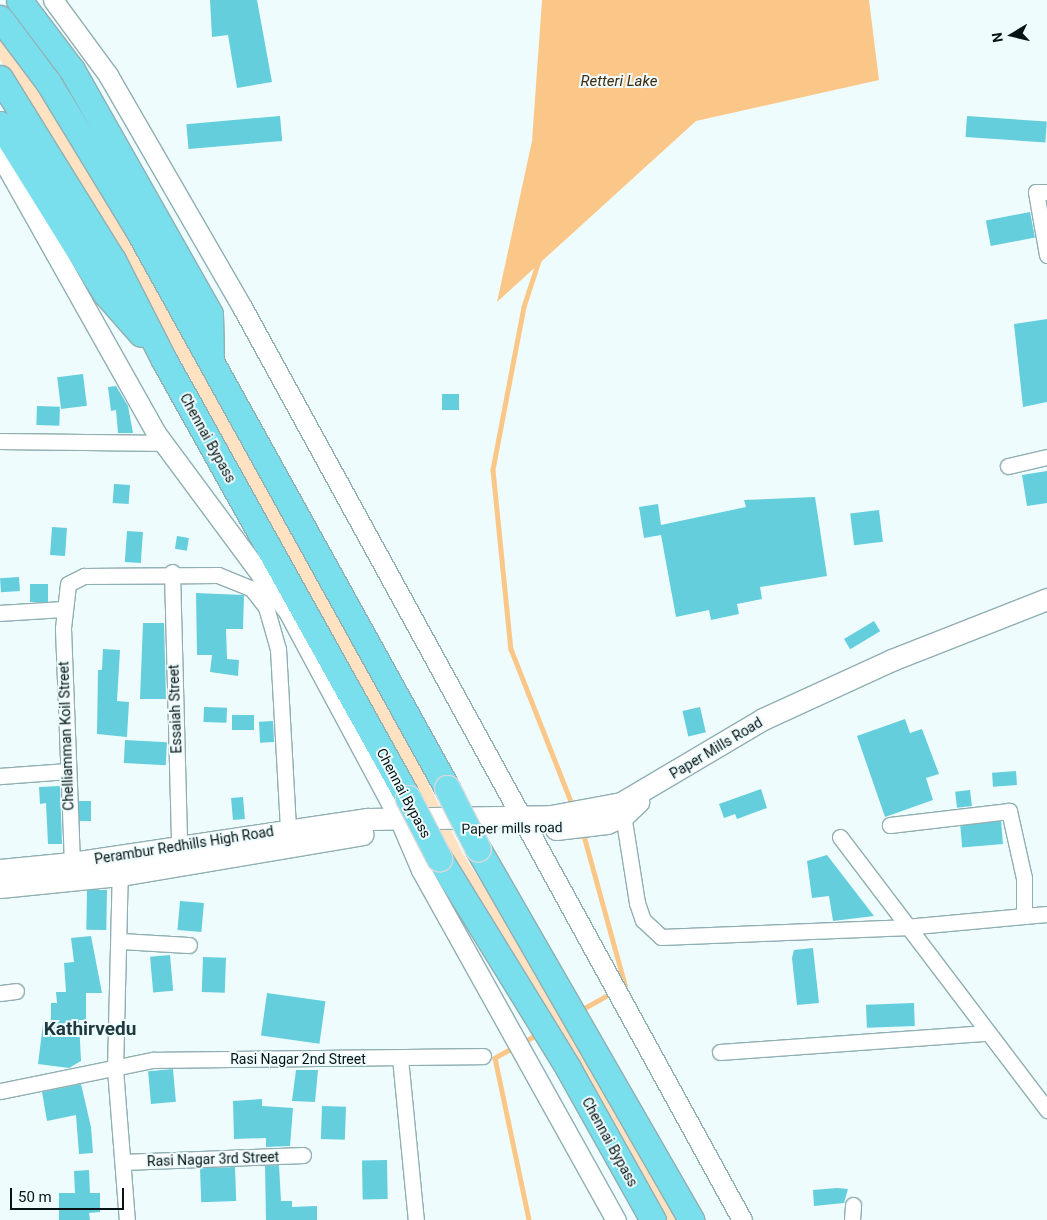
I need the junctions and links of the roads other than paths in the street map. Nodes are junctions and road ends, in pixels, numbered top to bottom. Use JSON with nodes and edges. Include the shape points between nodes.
{"nodes":[{"id":1,"x":19,"y":0,"type":"edge"},
{"id":2,"x":42,"y":0,"type":"edge"},
{"id":3,"x":53,"y":0,"type":"edge"},
{"id":4,"x":0,"y":18,"type":"edge"},
{"id":5,"x":40,"y":27,"type":"junction"},
{"id":6,"x":0,"y":78,"type":"edge"},
{"id":7,"x":0,"y":124,"type":"edge"},
{"id":8,"x":1,"y":158,"type":"edge"},
{"id":9,"x":1047,"y":192,"type":"edge"},
{"id":10,"x":1047,"y":255,"type":"edge"},
{"id":11,"x":164,"y":360,"type":"junction"},
{"id":12,"x":211,"y":365,"type":"junction"},
{"id":13,"x":0,"y":441,"type":"edge"},
{"id":14,"x":164,"y":443,"type":"junction"},
{"id":15,"x":1047,"y":457,"type":"edge"},
{"id":16,"x":1008,"y":466,"type":"dead end"},
{"id":17,"x":172,"y":572,"type":"junction"},
{"id":18,"x":1047,"y":599,"type":"edge"},
{"id":19,"x":64,"y":609,"type":"junction"},
{"id":20,"x":0,"y":613,"type":"edge"},
{"id":21,"x":67,"y":771,"type":"junction"},
{"id":22,"x":0,"y":776,"type":"edge"},
{"id":23,"x":655,"y":784,"type":"joint"},
{"id":24,"x":615,"y":812,"type":"junction"},
{"id":25,"x":403,"y":815,"type":"junction"},
{"id":26,"x":368,"y":819,"type":"joint"},
{"id":27,"x":890,"y":825,"type":"dead end"},
{"id":28,"x":288,"y":828,"type":"junction"},
{"id":29,"x":525,"y":829,"type":"junction"},
{"id":30,"x":840,"y":837,"type":"dead end"},
{"id":31,"x":179,"y":845,"type":"junction"},
{"id":32,"x":72,"y":863,"type":"junction"},
{"id":33,"x":120,"y":865,"type":"junction"},
{"id":34,"x":0,"y":870,"type":"edge"},
{"id":35,"x":0,"y":887,"type":"edge"},
{"id":36,"x":1047,"y":914,"type":"edge"},
{"id":37,"x":1024,"y":916,"type":"junction"},
{"id":38,"x":905,"y":927,"type":"junction"},
{"id":39,"x":120,"y":941,"type":"junction"},
{"id":40,"x":190,"y":945,"type":"dead end"},
{"id":41,"x":16,"y":991,"type":"dead end"},
{"id":42,"x":0,"y":993,"type":"edge"},
{"id":43,"x":986,"y":1033,"type":"junction"},
{"id":44,"x":720,"y":1052,"type":"dead end"},
{"id":45,"x":483,"y":1056,"type":"dead end"},
{"id":46,"x":400,"y":1058,"type":"junction"},
{"id":47,"x":115,"y":1069,"type":"junction"},
{"id":48,"x":0,"y":1091,"type":"edge"},
{"id":49,"x":1041,"y":1093,"type":"edge"},
{"id":50,"x":1047,"y":1110,"type":"edge"},
{"id":51,"x":303,"y":1156,"type":"dead end"},
{"id":52,"x":124,"y":1162,"type":"junction"},
{"id":53,"x":688,"y":1213,"type":"edge"},
{"id":54,"x":127,"y":1220,"type":"edge"},
{"id":55,"x":416,"y":1220,"type":"edge"},
{"id":56,"x":616,"y":1220,"type":"edge"},
{"id":57,"x":653,"y":1220,"type":"edge"},
{"id":58,"x":742,"y":1220,"type":"edge"}],
"edges":[{"from":1,"to":5,"type":"highway"},
{"from":2,"to":5,"type":"highway"},
{"from":3,"to":29,"type":"street","via":[[108,75],[242,307]]},
{"from":4,"to":12,"type":"highway","via":[[63,107],[138,230]]},
{"from":5,"to":12,"type":"highway","via":[[72,70],[210,314]]},
{"from":6,"to":11,"type":"highway","via":[[113,260]]},
{"from":7,"to":11,"type":"highway","via":[[106,294]]},
{"from":8,"to":14,"type":"street"},
{"from":9,"to":10,"type":"street","via":[[1036,192]]},
{"from":11,"to":25,"type":"highway","name":"Chennai Bypass"},
{"from":12,"to":53,"type":"highway","bridge":true,"via":[[447,788],[478,850]]},
{"from":13,"to":14,"type":"street"},
{"from":14,"to":25,"type":"street","via":[[289,613]]},
{"from":15,"to":16,"type":"street"},
{"from":17,"to":19,"type":"street","name":"Chelliamman Koil Street","via":[[75,578],[68,584]]},
{"from":17,"to":28,"type":"street","name":"Chelliamman Koil Street","via":[[236,579],[251,588],[266,606],[281,674]]},
{"from":17,"to":31,"type":"street","name":"Essaiah Street"},
{"from":18,"to":23,"type":"main road","name":"Paper Mills Road","via":[[892,660],[763,719]]},
{"from":19,"to":20,"type":"street"},
{"from":19,"to":21,"type":"street","name":"Chelliamman Koil Street"},
{"from":21,"to":22,"type":"street"},
{"from":21,"to":32,"type":"street","name":"Chelliamman Koil Street"},
{"from":23,"to":24,"type":"main road","name":"Paper mills road"},
{"from":24,"to":29,"type":"main road","name":"Paper Mills Road"},
{"from":24,"to":38,"type":"street","via":[[643,920],[661,937]]},
{"from":25,"to":26,"type":"main road","name":"Paper Mills Road"},
{"from":25,"to":29,"type":"main road","name":"Paper Mills Road"},
{"from":25,"to":33,"type":"main road","name":"Perambur Redhills High Road","via":[[354,834]]},
{"from":25,"to":56,"type":"street"},
{"from":25,"to":57,"type":"highway","name":"Chennai Bypass","bridge":true,"via":[[439,858],[568,1068]]},
{"from":26,"to":28,"type":"main road","name":"Perambur Redhills High Road"},
{"from":27,"to":37,"type":"street","via":[[1009,811],[1024,878]]},
{"from":28,"to":31,"type":"main road","name":"Perambur Redhills High Road"},
{"from":29,"to":58,"type":"street"},
{"from":30,"to":38,"type":"street"},
{"from":31,"to":33,"type":"main road","name":"Perambur Redhills High Road"},
{"from":32,"to":33,"type":"main road","name":"Perambur Redhills High Road"},
{"from":32,"to":34,"type":"main road","name":"Perambur Redhills High Road"},
{"from":33,"to":35,"type":"main road","name":"Perambur Redhills High Road"},
{"from":33,"to":39,"type":"street"},
{"from":36,"to":37,"type":"street"},
{"from":37,"to":38,"type":"street"},
{"from":38,"to":43,"type":"street"},
{"from":39,"to":40,"type":"street"},
{"from":39,"to":47,"type":"street"},
{"from":41,"to":42,"type":"street"},
{"from":43,"to":44,"type":"street"},
{"from":43,"to":49,"type":"street"},
{"from":45,"to":46,"type":"street","name":"Rasi Nagar 2nd Street"},
{"from":46,"to":47,"type":"street","name":"Rasi Nagar 2nd Street","via":[[153,1060]]},
{"from":46,"to":55,"type":"street"},
{"from":47,"to":48,"type":"street","name":"Rasi Nagar 2nd Street"},
{"from":47,"to":52,"type":"street"},
{"from":49,"to":50,"type":"street"},
{"from":51,"to":52,"type":"street","name":"Rasi Nagar 3rd Street"},
{"from":52,"to":54,"type":"street"}]}
